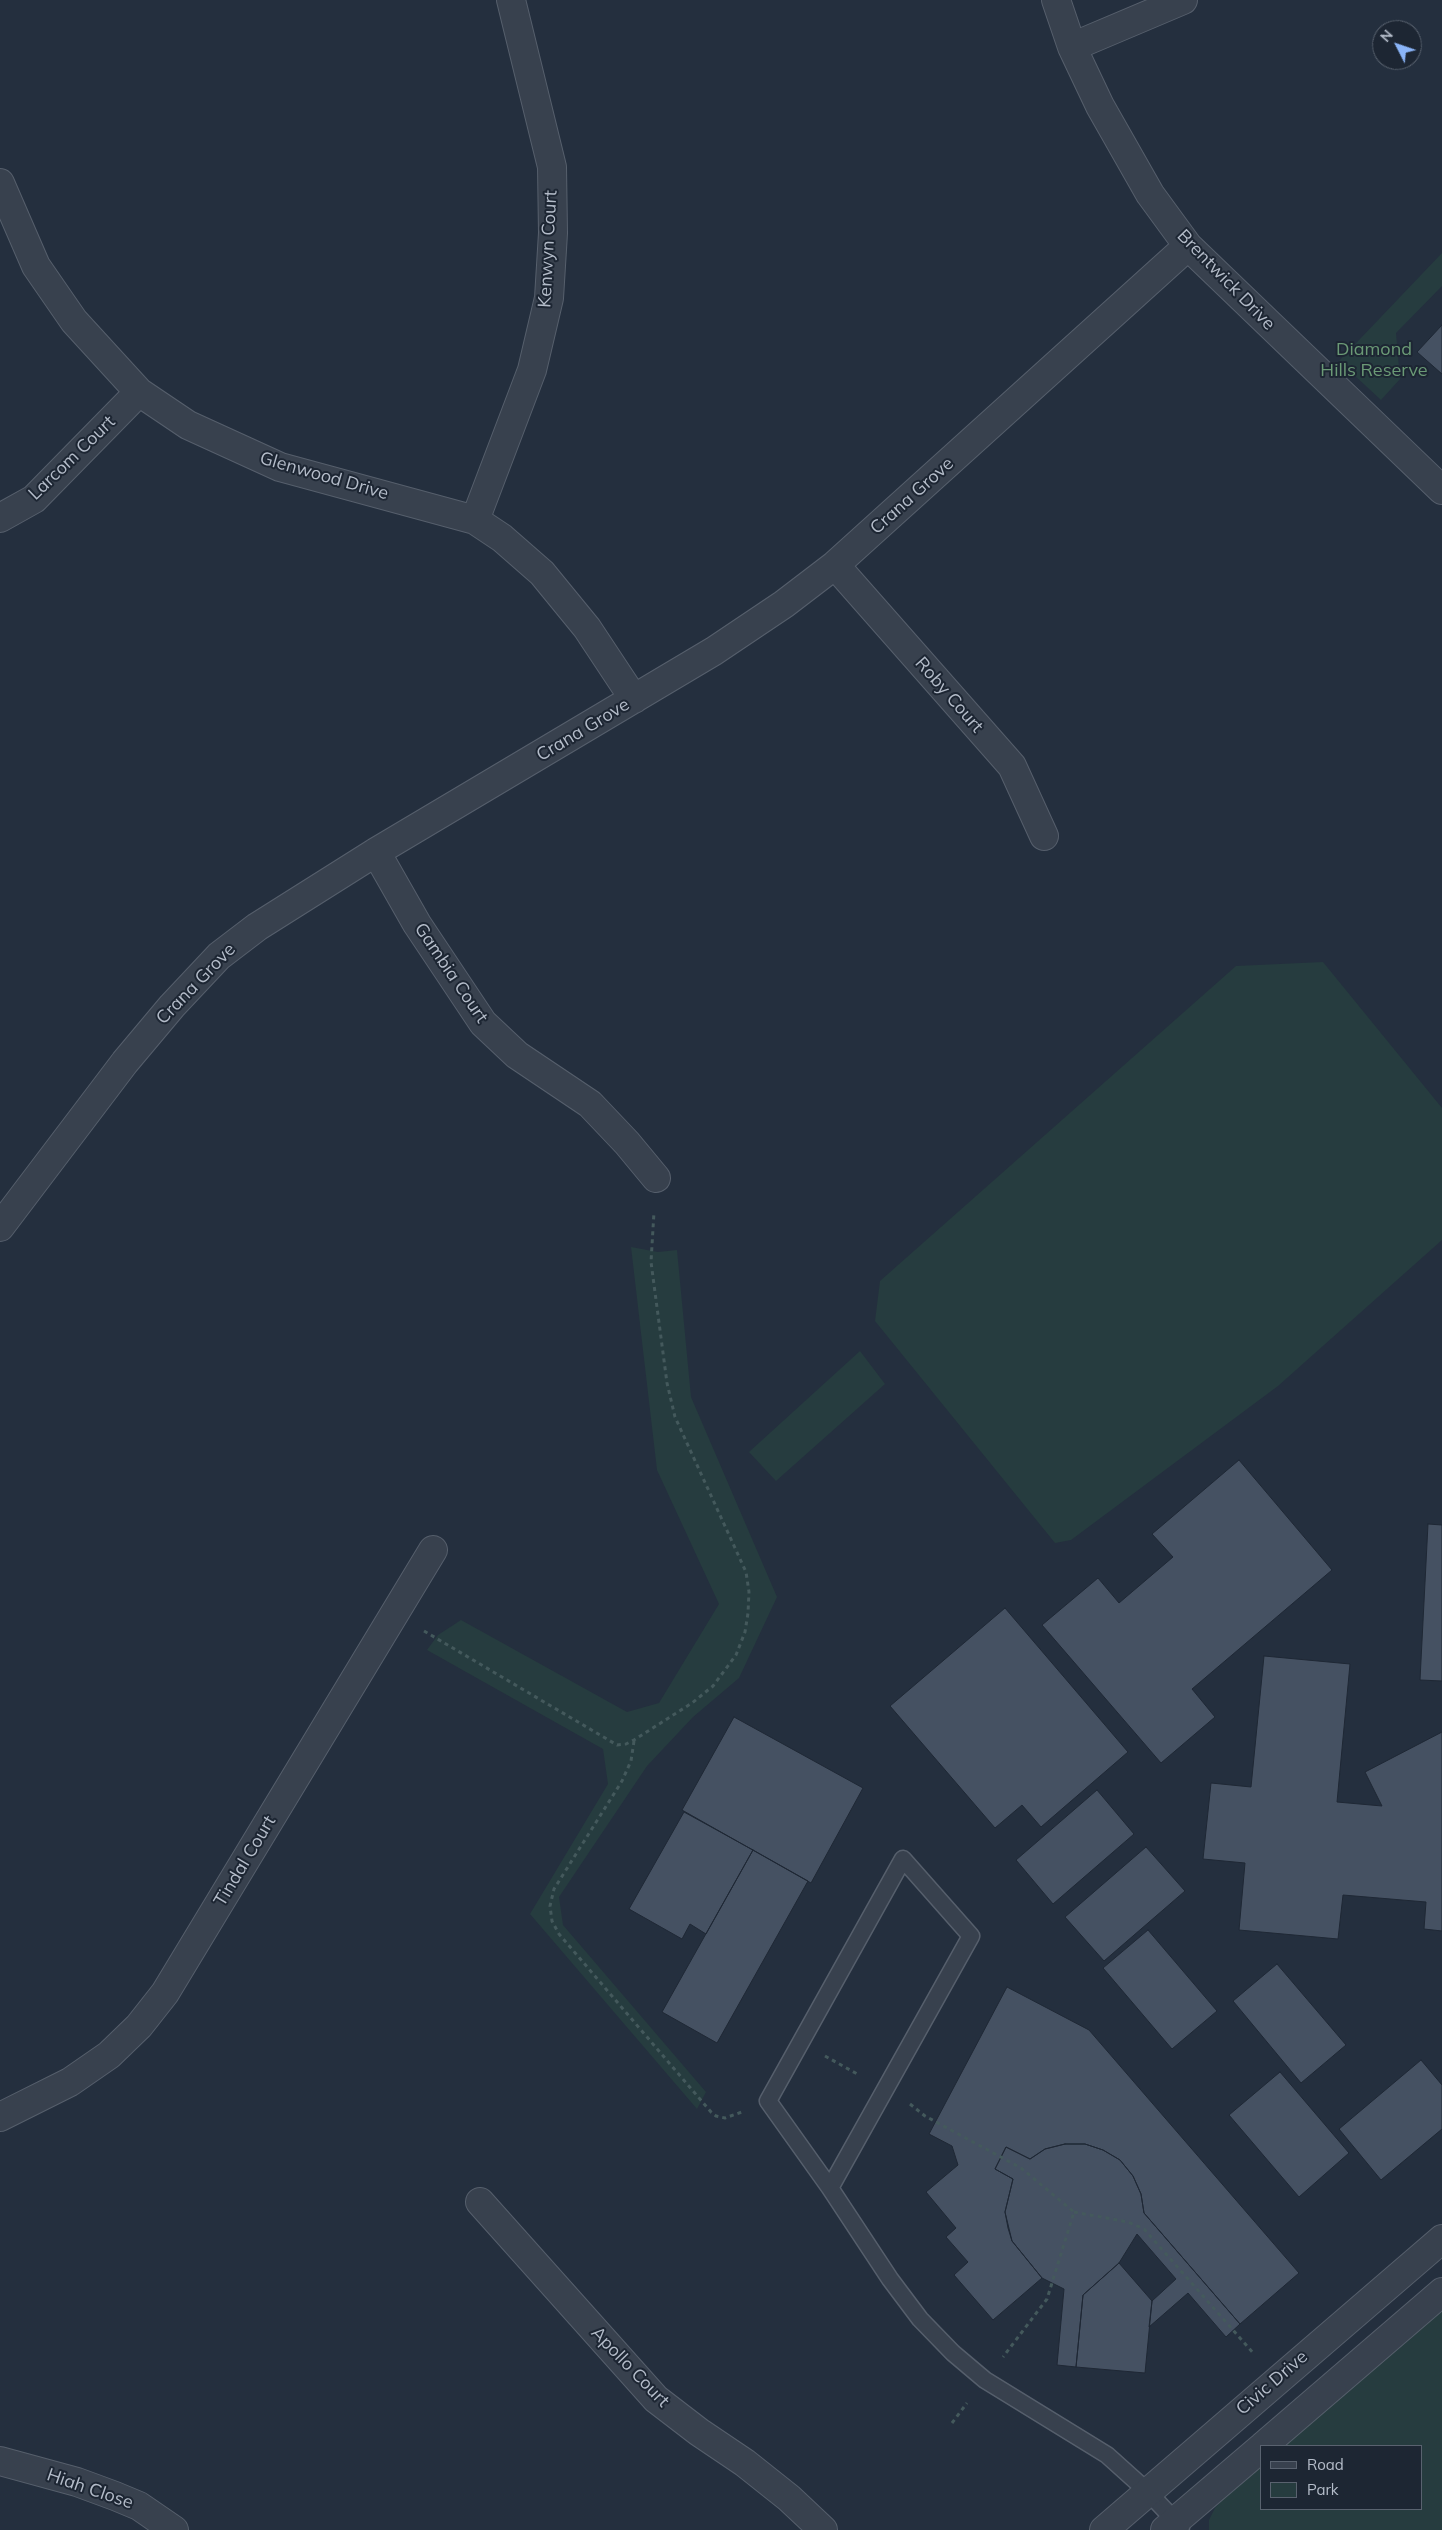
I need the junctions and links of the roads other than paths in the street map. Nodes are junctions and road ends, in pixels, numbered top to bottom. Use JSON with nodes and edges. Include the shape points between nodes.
{"nodes":[{"id":1,"x":511,"y":0,"type":"edge"},
{"id":2,"x":1056,"y":0,"type":"edge"},
{"id":3,"x":1183,"y":0,"type":"edge"},
{"id":4,"x":1072,"y":47,"type":"junction"},
{"id":5,"x":0,"y":183,"type":"edge"},
{"id":6,"x":1188,"y":246,"type":"junction"},
{"id":7,"x":139,"y":392,"type":"junction"},
{"id":8,"x":1442,"y":490,"type":"edge"},
{"id":9,"x":0,"y":518,"type":"edge"},
{"id":10,"x":475,"y":520,"type":"junction"},
{"id":11,"x":835,"y":565,"type":"junction"},
{"id":12,"x":634,"y":699,"type":"junction"},
{"id":13,"x":1044,"y":836,"type":"dead end"},
{"id":14,"x":376,"y":852,"type":"junction"},
{"id":15,"x":656,"y":1178,"type":"road end"},
{"id":16,"x":0,"y":1227,"type":"edge"},
{"id":17,"x":433,"y":1550,"type":"dead end"},
{"id":18,"x":0,"y":2117,"type":"edge"},
{"id":19,"x":830,"y":2188,"type":"junction"},
{"id":20,"x":480,"y":2202,"type":"dead end"},
{"id":21,"x":1442,"y":2239,"type":"edge"},
{"id":22,"x":1442,"y":2292,"type":"edge"},
{"id":23,"x":1264,"y":2445,"type":"edge"},
{"id":24,"x":1260,"y":2449,"type":"edge"},
{"id":25,"x":0,"y":2461,"type":"edge"},
{"id":26,"x":1147,"y":2491,"type":"junction"},
{"id":27,"x":1175,"y":2527,"type":"edge"},
{"id":28,"x":174,"y":2530,"type":"edge"},
{"id":29,"x":823,"y":2530,"type":"edge"},
{"id":30,"x":1104,"y":2530,"type":"edge"}],
"edges":[{"from":1,"to":10,"type":"street","name":"Kenwyn Court","via":[[552,167],[553,233],[549,298],[532,370]]},
{"from":2,"to":4,"type":"street","name":"Brentwick Drive"},
{"from":3,"to":4,"type":"street"},
{"from":4,"to":6,"type":"street","name":"Brentwick Drive","via":[[1100,106],[1150,194]]},
{"from":5,"to":7,"type":"street","name":"Glenwood Drive","via":[[36,266],[74,321]]},
{"from":6,"to":8,"type":"street","name":"Brentwick Drive"},
{"from":6,"to":11,"type":"street","name":"Crana Grove"},
{"from":7,"to":9,"type":"street","name":"Larcom Court","via":[[34,499]]},
{"from":7,"to":10,"type":"street","name":"Glenwood Drive","via":[[188,425],[280,467]]},
{"from":10,"to":12,"type":"street","name":"Glenwood Drive","via":[[502,538],[542,573],[587,628]]},
{"from":11,"to":12,"type":"street","name":"Crana Grove","via":[[714,651]]},
{"from":11,"to":13,"type":"street","name":"Roby Court","via":[[1012,766]]},
{"from":12,"to":14,"type":"street","name":"Crana Grove"},
{"from":14,"to":15,"type":"street","name":"Gambia Court","via":[[417,924],[483,1023],[517,1055],[590,1104]]},
{"from":14,"to":16,"type":"street","name":"Crana Grove","via":[[257,927],[219,956],[131,1055]]},
{"from":17,"to":18,"type":"street","name":"Tindal Court","via":[[166,1993],[140,2026],[109,2055],[70,2082]]},
{"from":19,"to":19,"type":"lane","via":[[971,1936],[903,1859],[768,2101]]},
{"from":19,"to":26,"type":"lane","via":[[890,2279],[920,2319],[953,2353],[985,2380],[1107,2455]]},
{"from":20,"to":29,"type":"street","name":"Apollo Court","via":[[656,2399],[745,2463]]},
{"from":21,"to":26,"type":"street","name":"Civic Drive"},
{"from":22,"to":23,"type":"street"},
{"from":24,"to":27,"type":"street"},
{"from":25,"to":28,"type":"street","name":"Hiah Close","via":[[115,2496],[139,2506]]},
{"from":26,"to":27,"type":"lane"},
{"from":26,"to":30,"type":"street","name":"Civic Drive"}]}
